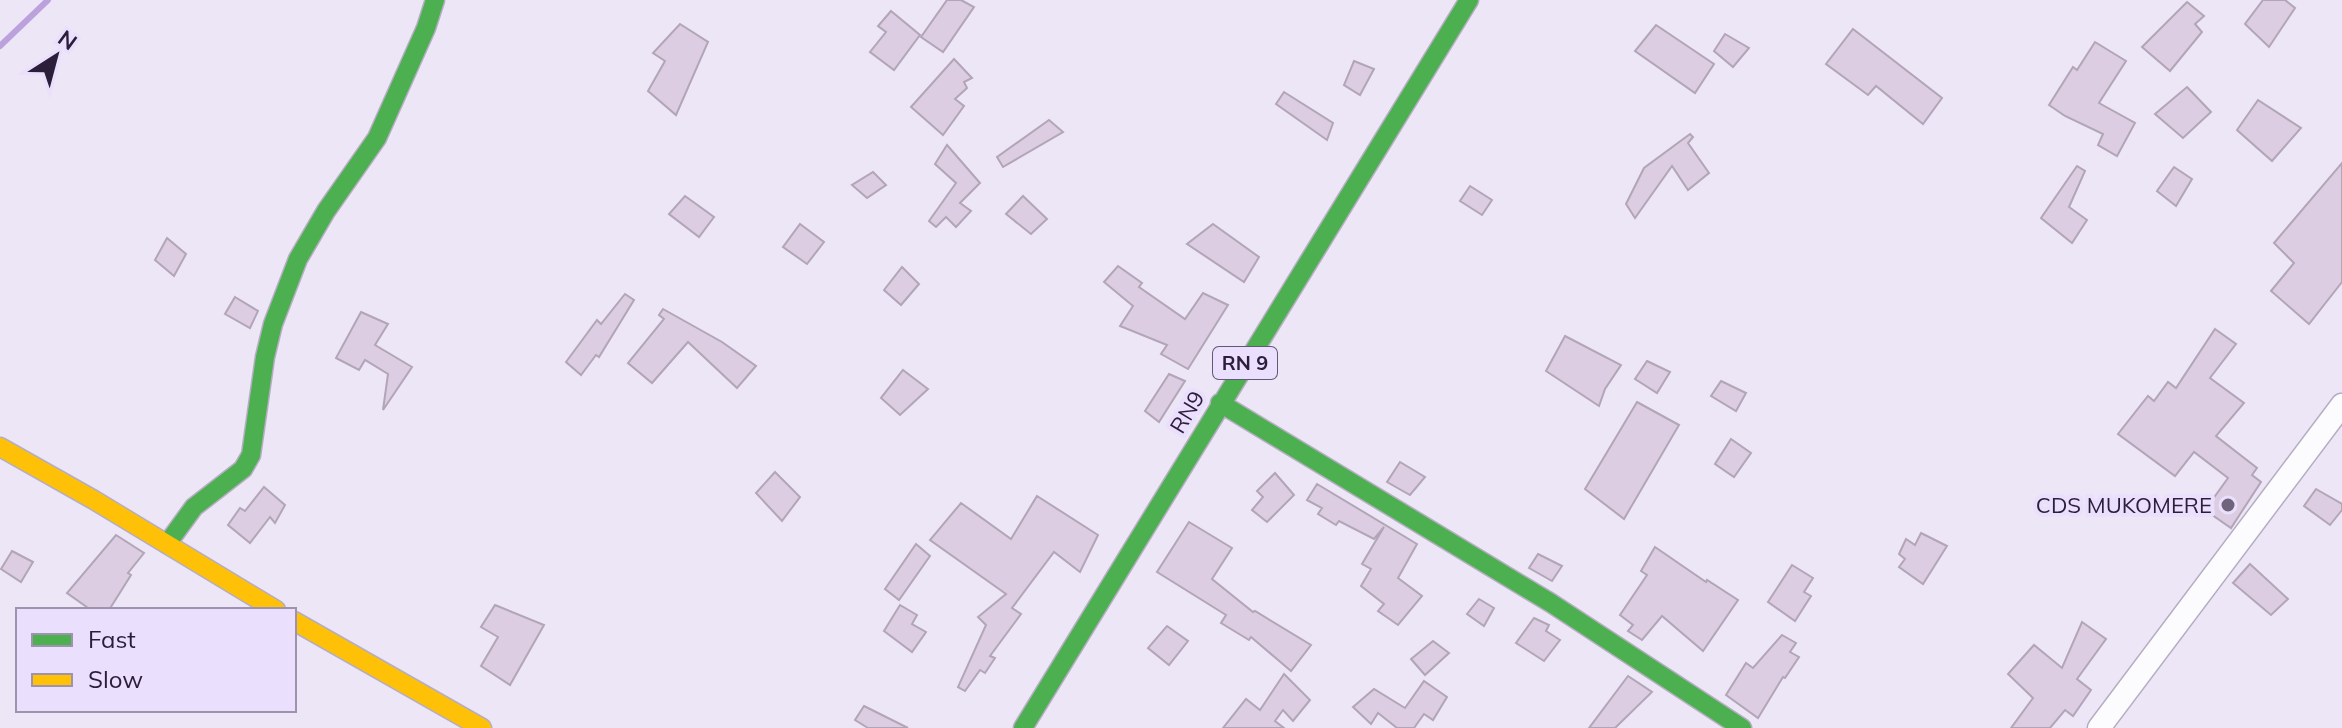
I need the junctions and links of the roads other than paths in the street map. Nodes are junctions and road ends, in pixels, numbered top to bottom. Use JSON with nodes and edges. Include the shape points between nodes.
{"nodes":[{"id":1,"x":435,"y":0,"type":"edge"},
{"id":2,"x":1469,"y":0,"type":"edge"},
{"id":3,"x":1220,"y":403,"type":"junction"},
{"id":4,"x":2342,"y":405,"type":"edge"},
{"id":5,"x":0,"y":447,"type":"edge"},
{"id":6,"x":167,"y":544,"type":"junction"},
{"id":7,"x":273,"y":608,"type":"edge"},
{"id":8,"x":296,"y":622,"type":"edge"},
{"id":9,"x":482,"y":728,"type":"edge"},
{"id":10,"x":1023,"y":728,"type":"edge"},
{"id":11,"x":1742,"y":728,"type":"edge"},
{"id":12,"x":2099,"y":728,"type":"edge"}],
"edges":[{"from":1,"to":6,"type":"street","via":[[377,138],[298,259],[265,357],[251,455],[243,469],[194,507]]},
{"from":2,"to":3,"type":"street","name":"RN9","number":"RN 9"},
{"from":3,"to":10,"type":"street","name":"RN9","number":"RN 9"},
{"from":3,"to":11,"type":"street","via":[[1551,603]]},
{"from":4,"to":12,"type":"street"},
{"from":5,"to":6,"type":"street"},
{"from":6,"to":7,"type":"street"},
{"from":8,"to":9,"type":"street"}]}
